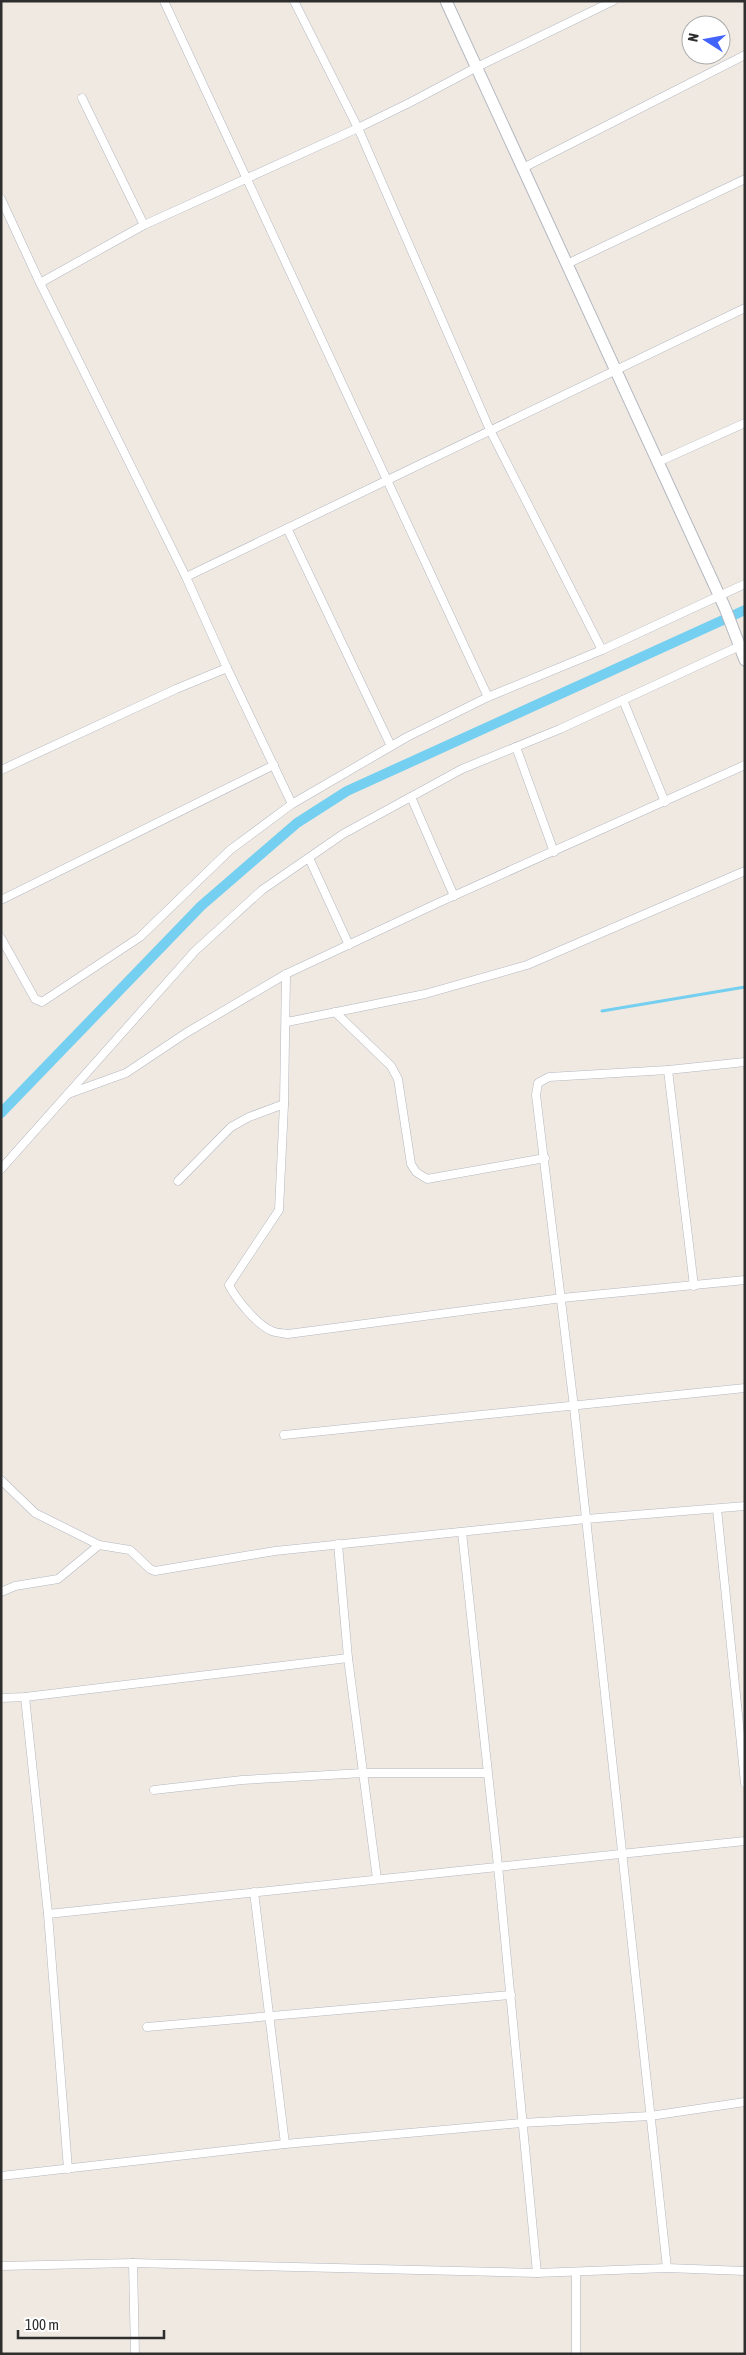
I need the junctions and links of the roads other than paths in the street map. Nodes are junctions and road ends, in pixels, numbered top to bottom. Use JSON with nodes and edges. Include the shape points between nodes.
{"nodes":[{"id":1,"x":164,"y":1,"type":"edge"},
{"id":2,"x":294,"y":1,"type":"edge"},
{"id":3,"x":446,"y":1,"type":"edge"},
{"id":4,"x":613,"y":1,"type":"edge"},
{"id":5,"x":745,"y":55,"type":"edge"},
{"id":6,"x":476,"y":67,"type":"junction"},
{"id":7,"x":82,"y":98,"type":"dead end"},
{"id":8,"x":358,"y":128,"type":"junction"},
{"id":9,"x":523,"y":168,"type":"junction"},
{"id":10,"x":246,"y":178,"type":"junction"},
{"id":11,"x":745,"y":179,"type":"edge"},
{"id":12,"x":1,"y":199,"type":"edge"},
{"id":13,"x":144,"y":225,"type":"junction"},
{"id":14,"x":567,"y":264,"type":"junction"},
{"id":15,"x":40,"y":283,"type":"junction"},
{"id":16,"x":745,"y":308,"type":"edge"},
{"id":17,"x":616,"y":372,"type":"junction"},
{"id":18,"x":745,"y":423,"type":"edge"},
{"id":19,"x":490,"y":430,"type":"junction"},
{"id":20,"x":658,"y":462,"type":"junction"},
{"id":21,"x":388,"y":479,"type":"junction"},
{"id":22,"x":287,"y":528,"type":"junction"},
{"id":23,"x":186,"y":577,"type":"junction"},
{"id":24,"x":745,"y":584,"type":"edge"},
{"id":25,"x":720,"y":596,"type":"junction"},
{"id":26,"x":742,"y":645,"type":"edge"},
{"id":27,"x":602,"y":650,"type":"junction"},
{"id":28,"x":745,"y":660,"type":"edge"},
{"id":29,"x":227,"y":668,"type":"junction"},
{"id":30,"x":488,"y":697,"type":"junction"},
{"id":31,"x":623,"y":700,"type":"junction"},
{"id":32,"x":391,"y":746,"type":"junction"},
{"id":33,"x":516,"y":747,"type":"junction"},
{"id":34,"x":745,"y":764,"type":"edge"},
{"id":35,"x":274,"y":765,"type":"junction"},
{"id":36,"x":1,"y":770,"type":"edge"},
{"id":37,"x":411,"y":797,"type":"junction"},
{"id":38,"x":665,"y":802,"type":"junction"},
{"id":39,"x":292,"y":804,"type":"junction"},
{"id":40,"x":554,"y":852,"type":"junction"},
{"id":41,"x":309,"y":858,"type":"junction"},
{"id":42,"x":745,"y":871,"type":"edge"},
{"id":43,"x":454,"y":896,"type":"junction"},
{"id":44,"x":1,"y":900,"type":"edge"},
{"id":45,"x":1,"y":938,"type":"edge"},
{"id":46,"x":349,"y":945,"type":"junction"},
{"id":47,"x":286,"y":974,"type":"junction"},
{"id":48,"x":335,"y":1012,"type":"junction"},
{"id":49,"x":287,"y":1022,"type":"junction"},
{"id":50,"x":745,"y":1062,"type":"edge"},
{"id":51,"x":668,"y":1070,"type":"junction"},
{"id":52,"x":66,"y":1094,"type":"junction"},
{"id":53,"x":284,"y":1104,"type":"junction"},
{"id":54,"x":545,"y":1158,"type":"junction"},
{"id":55,"x":1,"y":1169,"type":"edge"},
{"id":56,"x":178,"y":1181,"type":"dead end"},
{"id":57,"x":745,"y":1280,"type":"edge"},
{"id":58,"x":694,"y":1286,"type":"junction"},
{"id":59,"x":562,"y":1298,"type":"junction"},
{"id":60,"x":745,"y":1388,"type":"edge"},
{"id":61,"x":574,"y":1407,"type":"junction"},
{"id":62,"x":284,"y":1435,"type":"dead end"},
{"id":63,"x":1,"y":1480,"type":"edge"},
{"id":64,"x":745,"y":1506,"type":"edge"},
{"id":65,"x":717,"y":1509,"type":"junction"},
{"id":66,"x":586,"y":1519,"type":"junction"},
{"id":67,"x":462,"y":1532,"type":"junction"},
{"id":68,"x":338,"y":1544,"type":"junction"},
{"id":69,"x":99,"y":1545,"type":"junction"},
{"id":70,"x":1,"y":1592,"type":"edge"},
{"id":71,"x":348,"y":1658,"type":"junction"},
{"id":72,"x":25,"y":1697,"type":"junction"},
{"id":73,"x":1,"y":1698,"type":"edge"},
{"id":74,"x":362,"y":1773,"type":"junction"},
{"id":75,"x":487,"y":1773,"type":"junction"},
{"id":76,"x":745,"y":1782,"type":"edge"},
{"id":77,"x":154,"y":1790,"type":"dead end"},
{"id":78,"x":745,"y":1841,"type":"edge"},
{"id":79,"x":622,"y":1853,"type":"junction"},
{"id":80,"x":498,"y":1866,"type":"junction"},
{"id":81,"x":377,"y":1879,"type":"junction"},
{"id":82,"x":254,"y":1892,"type":"junction"},
{"id":83,"x":48,"y":1914,"type":"junction"},
{"id":84,"x":511,"y":1995,"type":"junction"},
{"id":85,"x":269,"y":2015,"type":"junction"},
{"id":86,"x":147,"y":2026,"type":"dead end"},
{"id":87,"x":745,"y":2102,"type":"edge"},
{"id":88,"x":650,"y":2116,"type":"junction"},
{"id":89,"x":522,"y":2123,"type":"junction"},
{"id":90,"x":285,"y":2144,"type":"junction"},
{"id":91,"x":68,"y":2169,"type":"junction"},
{"id":92,"x":1,"y":2176,"type":"edge"},
{"id":93,"x":133,"y":2263,"type":"junction"},
{"id":94,"x":1,"y":2266,"type":"edge"},
{"id":95,"x":667,"y":2268,"type":"junction"},
{"id":96,"x":745,"y":2271,"type":"edge"},
{"id":97,"x":537,"y":2273,"type":"junction"},
{"id":98,"x":576,"y":2273,"type":"junction"},
{"id":99,"x":136,"y":2354,"type":"edge"},
{"id":100,"x":576,"y":2354,"type":"edge"}],
"edges":[{"from":1,"to":10,"type":"street"},
{"from":2,"to":8,"type":"street"},
{"from":3,"to":6,"type":"street"},
{"from":4,"to":6,"type":"street"},
{"from":5,"to":9,"type":"street"},
{"from":6,"to":8,"type":"street"},
{"from":6,"to":9,"type":"street"},
{"from":7,"to":13,"type":"street"},
{"from":8,"to":10,"type":"street"},
{"from":8,"to":19,"type":"street"},
{"from":9,"to":14,"type":"street"},
{"from":10,"to":13,"type":"street"},
{"from":10,"to":21,"type":"street"},
{"from":11,"to":14,"type":"street"},
{"from":12,"to":15,"type":"street"},
{"from":13,"to":15,"type":"street"},
{"from":14,"to":17,"type":"street"},
{"from":15,"to":23,"type":"street"},
{"from":16,"to":17,"type":"street"},
{"from":17,"to":19,"type":"street"},
{"from":17,"to":20,"type":"street"},
{"from":18,"to":20,"type":"street"},
{"from":19,"to":21,"type":"street"},
{"from":19,"to":27,"type":"street"},
{"from":20,"to":25,"type":"street"},
{"from":21,"to":22,"type":"street"},
{"from":21,"to":30,"type":"street"},
{"from":22,"to":23,"type":"street"},
{"from":22,"to":32,"type":"street"},
{"from":23,"to":29,"type":"street"},
{"from":24,"to":25,"type":"street"},
{"from":25,"to":26,"type":"street"},
{"from":25,"to":27,"type":"street"},
{"from":26,"to":28,"type":"street"},
{"from":26,"to":31,"type":"street"},
{"from":27,"to":30,"type":"street"},
{"from":29,"to":35,"type":"street"},
{"from":29,"to":36,"type":"street"},
{"from":30,"to":32,"type":"street"},
{"from":31,"to":33,"type":"street"},
{"from":31,"to":38,"type":"street"},
{"from":32,"to":39,"type":"street"},
{"from":33,"to":37,"type":"street","via":[[462,769]]},
{"from":33,"to":40,"type":"street"},
{"from":34,"to":38,"type":"street"},
{"from":35,"to":39,"type":"street"},
{"from":35,"to":44,"type":"street"},
{"from":37,"to":41,"type":"street","via":[[343,834]]},
{"from":37,"to":43,"type":"street"},
{"from":38,"to":40,"type":"street"},
{"from":39,"to":45,"type":"street","via":[[230,850],[140,937],[42,1002],[36,999]]},
{"from":40,"to":43,"type":"street"},
{"from":41,"to":46,"type":"street"},
{"from":41,"to":52,"type":"street","via":[[262,890],[194,951]]},
{"from":42,"to":48,"type":"street","via":[[528,965],[425,994]]},
{"from":43,"to":46,"type":"street"},
{"from":46,"to":47,"type":"street"},
{"from":47,"to":49,"type":"street"},
{"from":47,"to":52,"type":"street","via":[[126,1073]]},
{"from":48,"to":49,"type":"street"},
{"from":48,"to":54,"type":"street","via":[[392,1066],[398,1079],[416,1172],[427,1179]]},
{"from":49,"to":53,"type":"street"},
{"from":50,"to":51,"type":"street"},
{"from":51,"to":54,"type":"street","via":[[549,1077],[538,1083],[536,1095]]},
{"from":51,"to":58,"type":"street"},
{"from":52,"to":55,"type":"street"},
{"from":53,"to":56,"type":"street","via":[[249,1117],[231,1128]]},
{"from":53,"to":59,"type":"street","via":[[279,1210],[229,1285],[235,1296],[272,1331],[288,1334]]},
{"from":54,"to":59,"type":"street"},
{"from":57,"to":58,"type":"street"},
{"from":58,"to":59,"type":"street"},
{"from":59,"to":61,"type":"street"},
{"from":60,"to":61,"type":"street"},
{"from":61,"to":62,"type":"street"},
{"from":61,"to":66,"type":"street"},
{"from":63,"to":69,"type":"street","via":[[35,1513]]},
{"from":64,"to":65,"type":"street"},
{"from":65,"to":66,"type":"street"},
{"from":65,"to":76,"type":"street"},
{"from":66,"to":67,"type":"street"},
{"from":66,"to":79,"type":"street"},
{"from":67,"to":68,"type":"street"},
{"from":67,"to":75,"type":"street"},
{"from":68,"to":69,"type":"street","via":[[155,1571],[130,1550]]},
{"from":68,"to":71,"type":"street"},
{"from":69,"to":70,"type":"street","via":[[58,1579],[15,1586]]},
{"from":71,"to":72,"type":"street"},
{"from":71,"to":74,"type":"street"},
{"from":72,"to":73,"type":"street"},
{"from":72,"to":83,"type":"street"},
{"from":74,"to":75,"type":"street"},
{"from":74,"to":77,"type":"street","via":[[242,1780]]},
{"from":74,"to":81,"type":"street"},
{"from":75,"to":80,"type":"street"},
{"from":78,"to":79,"type":"street"},
{"from":79,"to":80,"type":"street"},
{"from":79,"to":88,"type":"street"},
{"from":80,"to":81,"type":"street"},
{"from":80,"to":84,"type":"street"},
{"from":81,"to":82,"type":"street"},
{"from":82,"to":83,"type":"street"},
{"from":82,"to":85,"type":"street"},
{"from":83,"to":91,"type":"street"},
{"from":84,"to":85,"type":"street"},
{"from":84,"to":89,"type":"street"},
{"from":85,"to":86,"type":"street"},
{"from":85,"to":90,"type":"street"},
{"from":87,"to":88,"type":"street"},
{"from":88,"to":89,"type":"street"},
{"from":88,"to":95,"type":"street"},
{"from":89,"to":90,"type":"street"},
{"from":89,"to":97,"type":"street"},
{"from":90,"to":91,"type":"street"},
{"from":91,"to":92,"type":"street"},
{"from":93,"to":94,"type":"street"},
{"from":93,"to":97,"type":"street"},
{"from":93,"to":99,"type":"street"},
{"from":95,"to":96,"type":"street"},
{"from":95,"to":98,"type":"street"},
{"from":97,"to":98,"type":"street"},
{"from":98,"to":100,"type":"street"}]}
